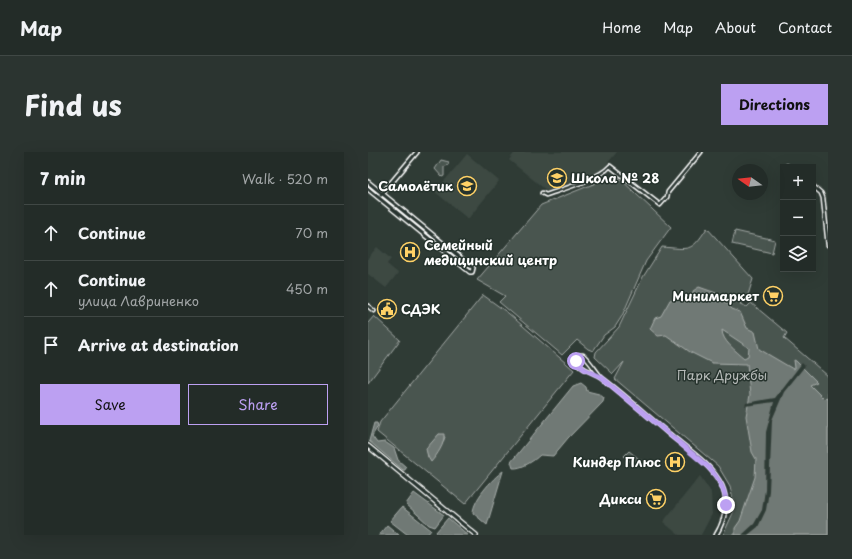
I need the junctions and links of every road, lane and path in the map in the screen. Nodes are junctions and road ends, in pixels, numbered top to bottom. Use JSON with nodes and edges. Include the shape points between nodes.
{"nodes":[{"id":1,"x":417,"y":152,"type":"edge"},
{"id":2,"x":701,"y":152,"type":"edge"},
{"id":3,"x":368,"y":182,"type":"edge"},
{"id":4,"x":368,"y":189,"type":"edge"},
{"id":5,"x":816,"y":189,"type":"edge"},
{"id":6,"x":542,"y":193,"type":"dead end"},
{"id":7,"x":382,"y":194,"type":"junction"},
{"id":8,"x":379,"y":198,"type":"junction"},
{"id":9,"x":828,"y":208,"type":"edge"},
{"id":10,"x":824,"y":211,"type":"junction"},
{"id":11,"x":828,"y":244,"type":"edge"},
{"id":12,"x":368,"y":306,"type":"edge"},
{"id":13,"x":374,"y":311,"type":"dead end"},
{"id":14,"x":601,"y":377,"type":"junction"},
{"id":15,"x":368,"y":446,"type":"edge"},
{"id":16,"x":476,"y":535,"type":"edge"},
{"id":17,"x":716,"y":535,"type":"edge"}],
"edges":[{"from":1,"to":7,"type":"street"},
{"from":2,"to":6,"type":"street","via":[[660,205],[610,166],[605,172],[546,195]]},
{"from":3,"to":7,"type":"street"},
{"from":4,"to":8,"type":"street"},
{"from":5,"to":10,"type":"street","via":[[823,198]]},
{"from":7,"to":8,"type":"street"},
{"from":7,"to":8,"type":"street","via":[[473,268],[472,272]]},
{"from":9,"to":10,"type":"street"},
{"from":10,"to":11,"type":"street"},
{"from":12,"to":13,"type":"street"},
{"from":14,"to":14,"type":"street","via":[[588,359],[579,355],[577,363]]},
{"from":14,"to":17,"type":"street","via":[[704,464],[719,480],[724,492],[726,510]]},
{"from":15,"to":16,"type":"main road"}]}
